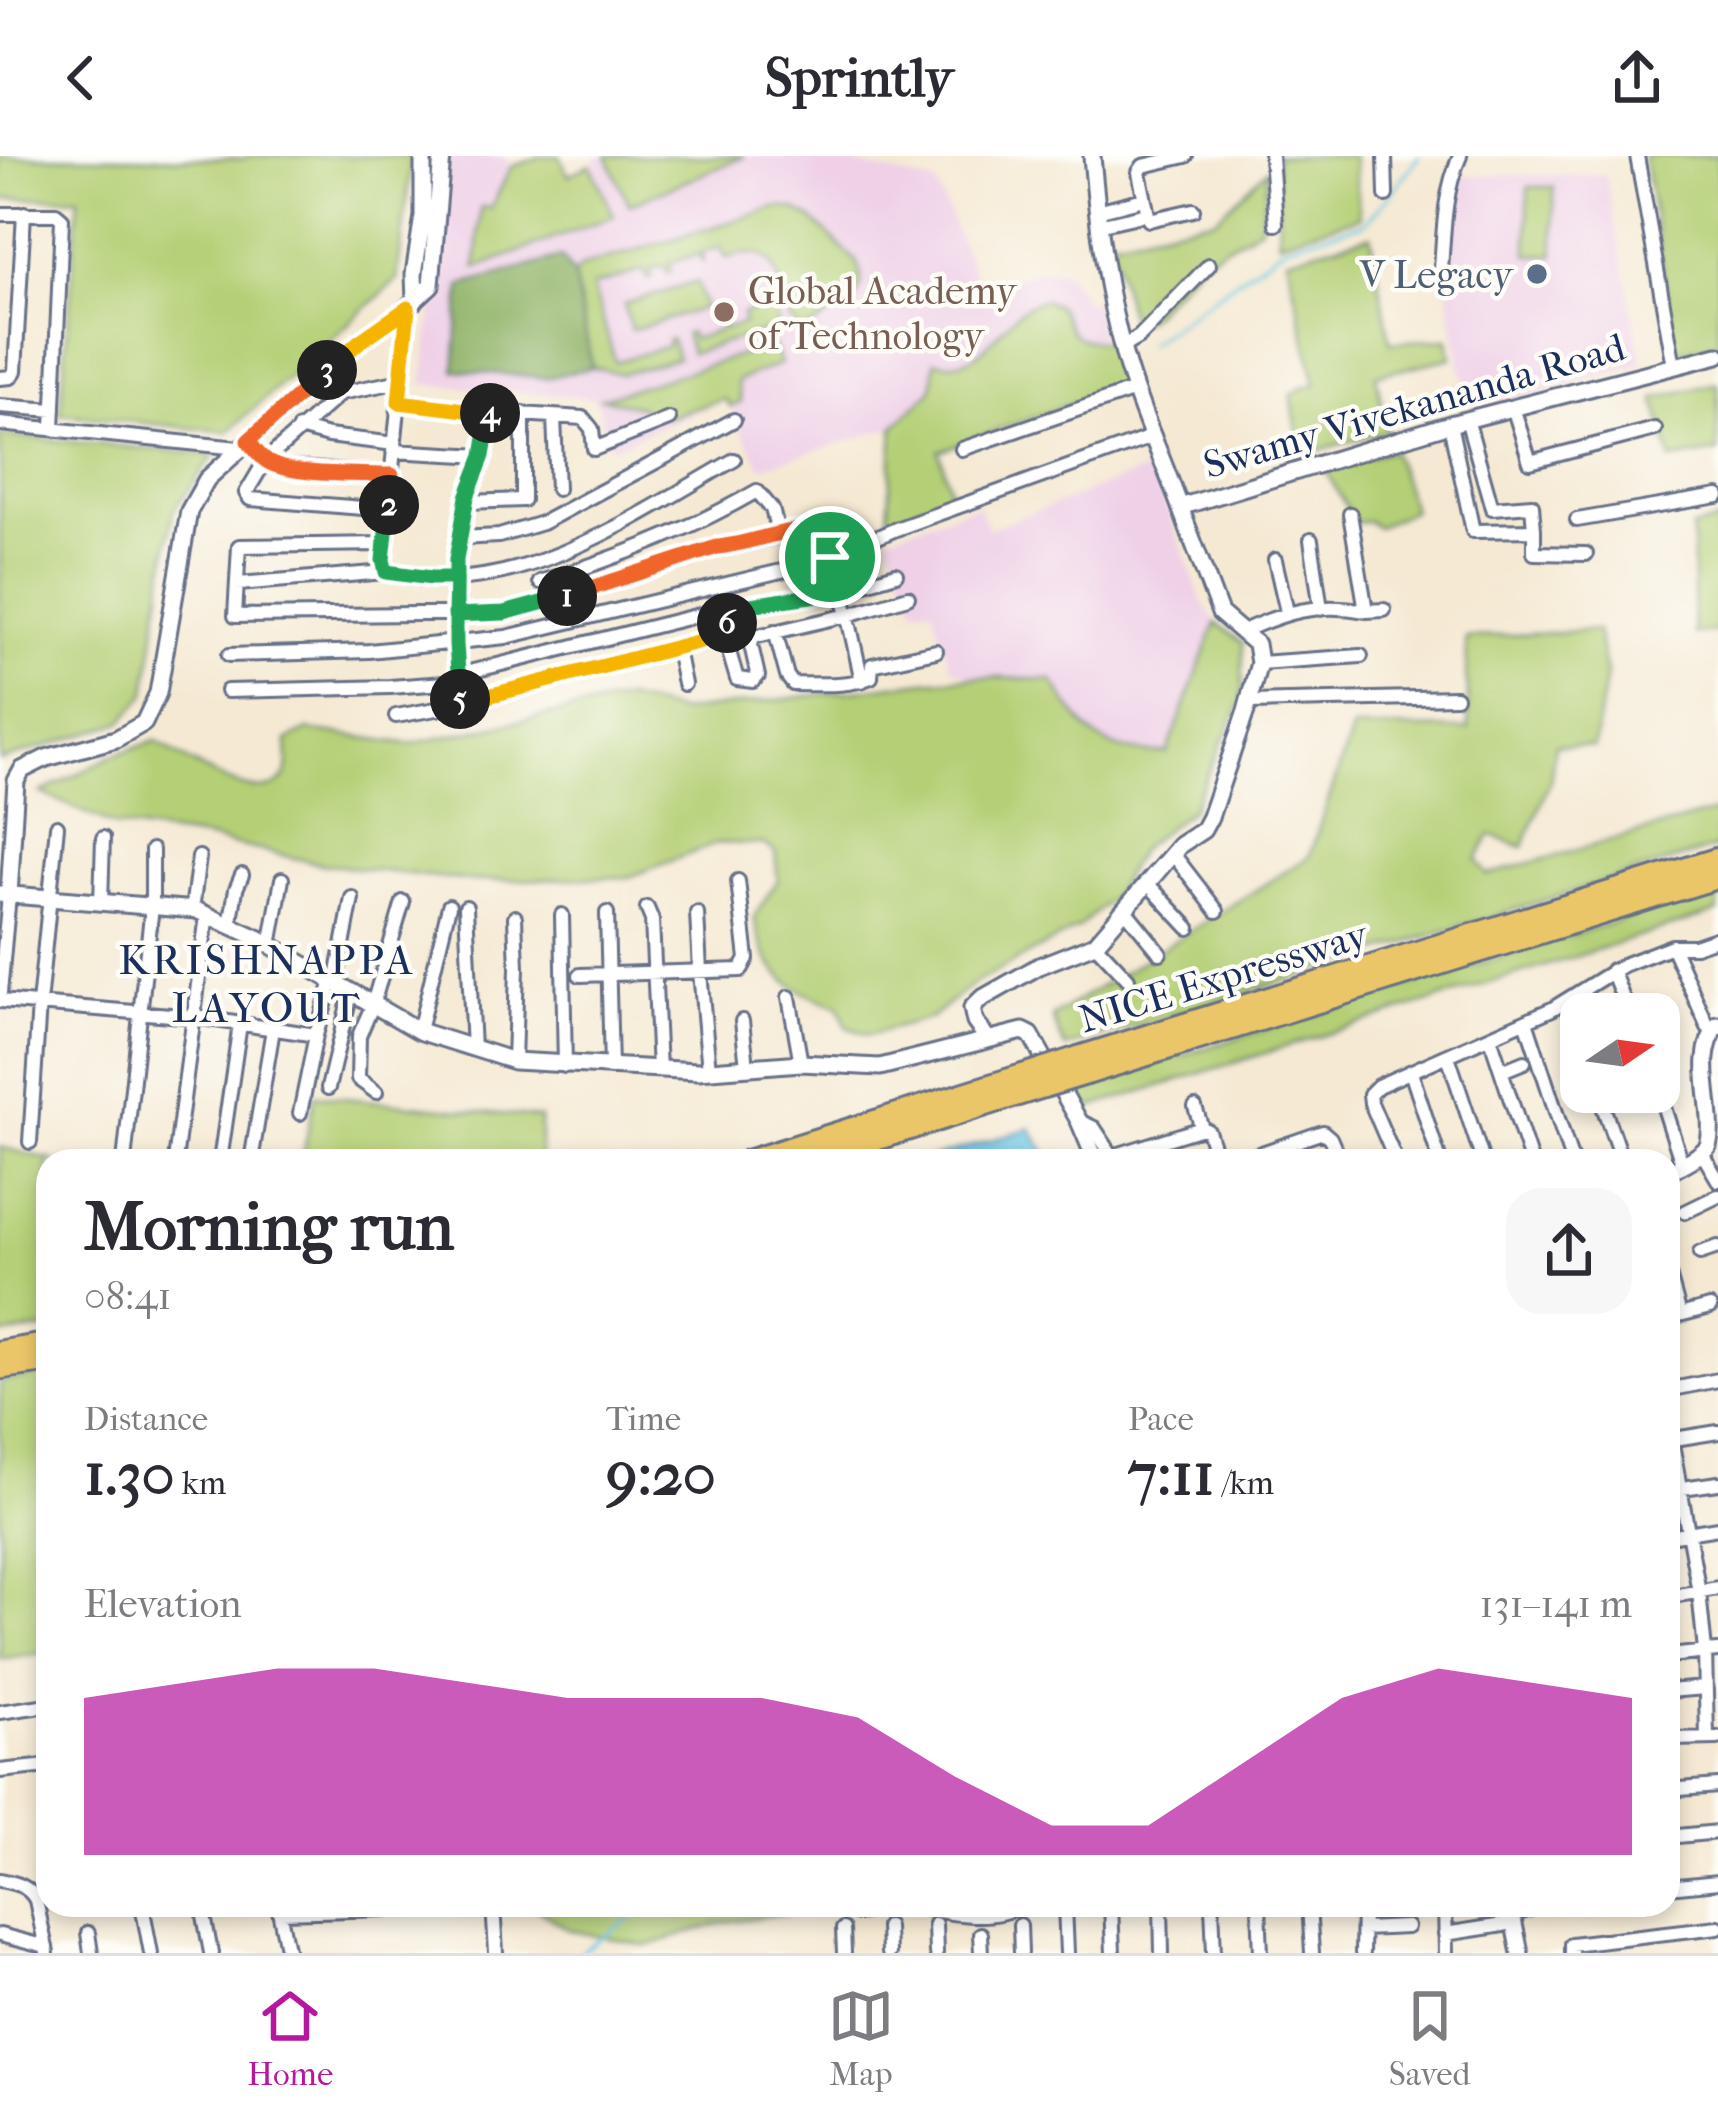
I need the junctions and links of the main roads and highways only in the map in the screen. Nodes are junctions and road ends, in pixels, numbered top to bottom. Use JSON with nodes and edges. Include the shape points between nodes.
{"nodes":[{"id":1,"x":1718,"y":860,"type":"edge"},
{"id":2,"x":1718,"y":877,"type":"edge"},
{"id":3,"x":1084,"y":1065,"type":"junction"},
{"id":4,"x":1041,"y":1078,"type":"junction"},
{"id":5,"x":791,"y":1149,"type":"edge"},
{"id":6,"x":840,"y":1149,"type":"edge"},
{"id":7,"x":36,"y":1346,"type":"edge"},
{"id":8,"x":0,"y":1352,"type":"edge"},
{"id":9,"x":36,"y":1363,"type":"edge"},
{"id":10,"x":0,"y":1368,"type":"edge"}],
"edges":[{"from":1,"to":3,"type":"highway","name":"NICE Expressway"},
{"from":2,"to":3,"type":"highway","name":"NICE Expressway"},
{"from":3,"to":4,"type":"highway","name":"NICE Expressway","bridge":true},
{"from":4,"to":5,"type":"highway","name":"NICE Expressway"},
{"from":4,"to":6,"type":"highway","name":"NICE Expressway"},
{"from":7,"to":8,"type":"highway"},
{"from":9,"to":10,"type":"highway"}]}
